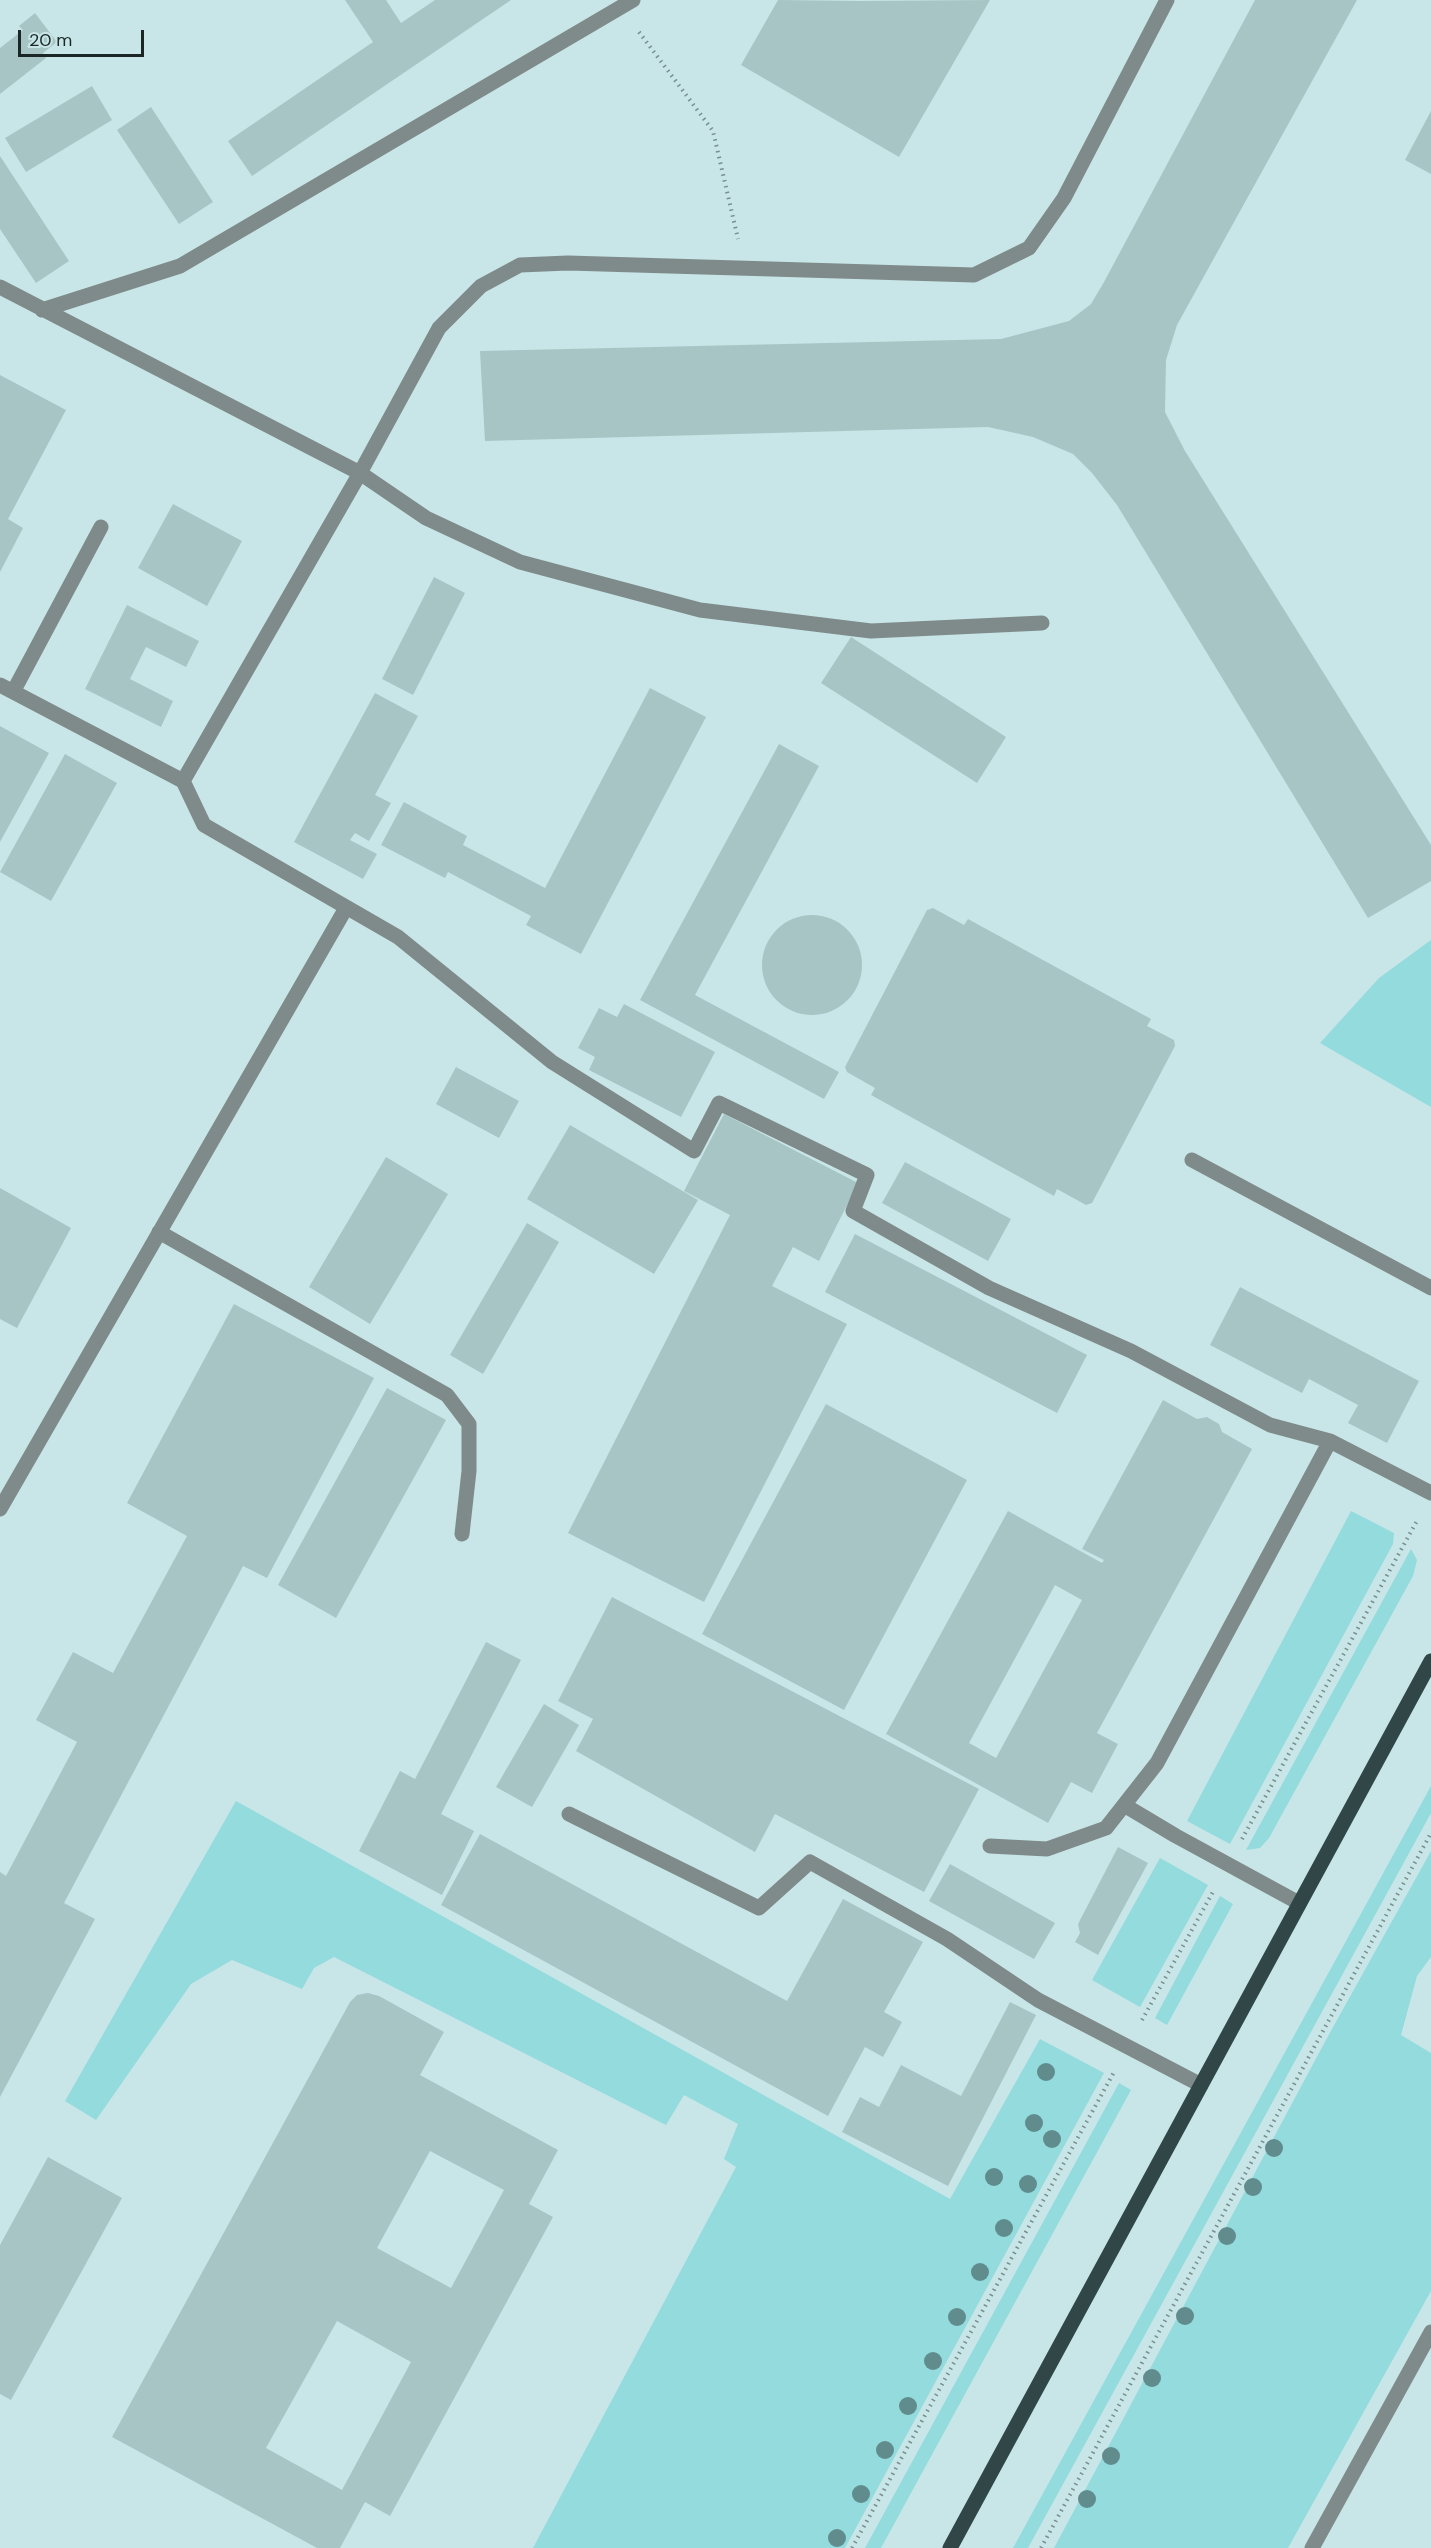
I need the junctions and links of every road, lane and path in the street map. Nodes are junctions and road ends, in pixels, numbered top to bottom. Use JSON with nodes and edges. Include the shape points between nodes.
{"nodes":[{"id":1,"x":1167,"y":0,"type":"edge"},
{"id":2,"x":630,"y":1,"type":"edge"},
{"id":3,"x":745,"y":269,"type":"junction"},
{"id":4,"x":0,"y":288,"type":"edge"},
{"id":5,"x":42,"y":310,"type":"junction"},
{"id":6,"x":360,"y":473,"type":"junction"},
{"id":7,"x":101,"y":527,"type":"dead end"},
{"id":8,"x":1042,"y":623,"type":"dead end"},
{"id":9,"x":7,"y":688,"type":"edge"},
{"id":10,"x":183,"y":781,"type":"junction"},
{"id":11,"x":346,"y":908,"type":"junction"},
{"id":12,"x":1192,"y":1160,"type":"dead end"},
{"id":13,"x":159,"y":1232,"type":"junction"},
{"id":14,"x":1431,"y":1288,"type":"edge"},
{"id":15,"x":1330,"y":1442,"type":"junction"},
{"id":16,"x":1431,"y":1493,"type":"edge"},
{"id":17,"x":0,"y":1509,"type":"edge"},
{"id":18,"x":462,"y":1534,"type":"dead end"},
{"id":19,"x":1431,"y":1661,"type":"edge"},
{"id":20,"x":1124,"y":1805,"type":"junction"},
{"id":21,"x":569,"y":1814,"type":"dead end"},
{"id":22,"x":1431,"y":1833,"type":"edge"},
{"id":23,"x":990,"y":1846,"type":"dead end"},
{"id":24,"x":1299,"y":1903,"type":"junction"},
{"id":25,"x":1201,"y":2085,"type":"junction"},
{"id":26,"x":1431,"y":2332,"type":"edge"},
{"id":27,"x":950,"y":2548,"type":"edge"},
{"id":28,"x":1041,"y":2548,"type":"edge"},
{"id":29,"x":1312,"y":2548,"type":"edge"}],
"edges":[{"from":1,"to":3,"type":"street","via":[[1064,198],[1029,248],[974,275]]},
{"from":2,"to":3,"type":"path","via":[[640,36],[713,131]]},
{"from":2,"to":5,"type":"street","via":[[180,266]]},
{"from":3,"to":6,"type":"street","via":[[568,263],[520,265],[500,275],[481,286],[439,328]]},
{"from":4,"to":5,"type":"street"},
{"from":5,"to":6,"type":"street"},
{"from":6,"to":8,"type":"street","via":[[426,518],[520,562],[700,610],[872,630]]},
{"from":6,"to":10,"type":"street"},
{"from":7,"to":9,"type":"street"},
{"from":9,"to":10,"type":"street"},
{"from":10,"to":11,"type":"street","via":[[204,825]]},
{"from":11,"to":13,"type":"street"},
{"from":11,"to":15,"type":"street","via":[[398,937],[552,1062],[694,1151],[719,1103],[867,1175],[853,1211],[989,1288],[1131,1351],[1270,1425]]},
{"from":12,"to":14,"type":"street"},
{"from":13,"to":17,"type":"street"},
{"from":13,"to":18,"type":"street","via":[[447,1395],[469,1424]]},
{"from":15,"to":16,"type":"street"},
{"from":15,"to":20,"type":"street","via":[[1157,1763]]},
{"from":19,"to":24,"type":"main road"},
{"from":20,"to":23,"type":"street","via":[[1106,1828],[1047,1849]]},
{"from":20,"to":24,"type":"street"},
{"from":21,"to":25,"type":"street","via":[[759,1908],[810,1862],[947,1939],[1038,2000]]},
{"from":22,"to":28,"type":"path"},
{"from":24,"to":25,"type":"main road"},
{"from":25,"to":27,"type":"main road"},
{"from":26,"to":29,"type":"street"}]}
